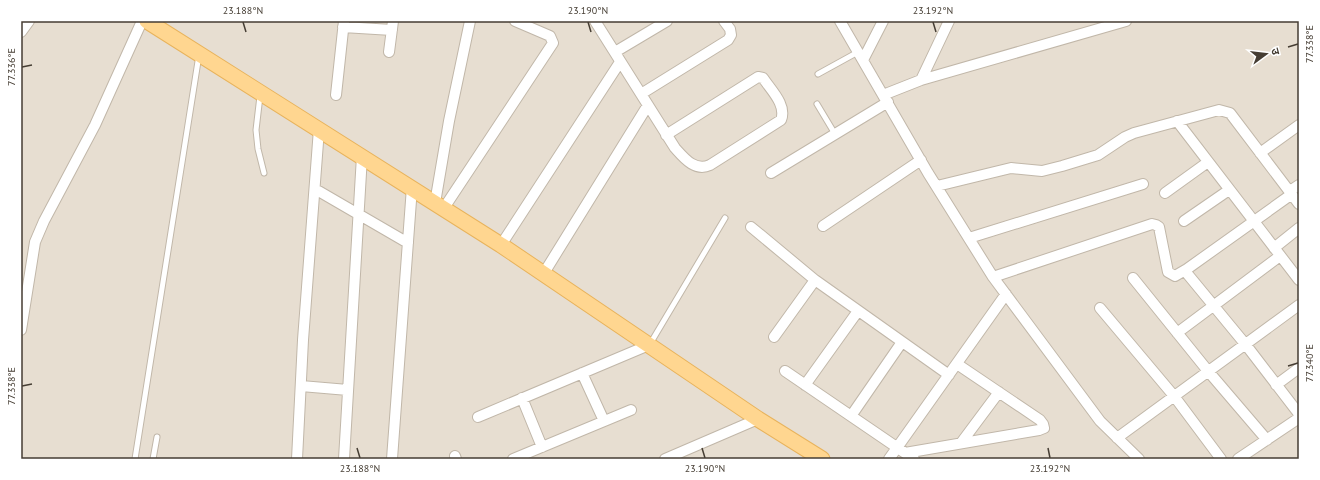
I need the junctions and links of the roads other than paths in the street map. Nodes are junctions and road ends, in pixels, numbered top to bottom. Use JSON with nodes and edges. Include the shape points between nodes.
{"nodes":[{"id":1,"x":29,"y":21,"type":"edge"},
{"id":2,"x":142,"y":21,"type":"edge"},
{"id":3,"x":147,"y":21,"type":"edge"},
{"id":4,"x":470,"y":21,"type":"edge"},
{"id":5,"x":515,"y":21,"type":"edge"},
{"id":6,"x":595,"y":21,"type":"edge"},
{"id":7,"x":667,"y":21,"type":"edge"},
{"id":8,"x":724,"y":21,"type":"edge"},
{"id":9,"x":840,"y":21,"type":"edge"},
{"id":10,"x":883,"y":21,"type":"edge"},
{"id":11,"x":949,"y":21,"type":"edge"},
{"id":12,"x":1126,"y":21,"type":"edge"},
{"id":13,"x":344,"y":24,"type":"edge"},
{"id":14,"x":392,"y":25,"type":"edge"},
{"id":15,"x":21,"y":32,"type":"edge"},
{"id":16,"x":389,"y":52,"type":"dead end"},
{"id":17,"x":615,"y":52,"type":"junction"},
{"id":18,"x":199,"y":54,"type":"junction"},
{"id":19,"x":860,"y":56,"type":"junction"},
{"id":20,"x":620,"y":62,"type":"junction"},
{"id":21,"x":818,"y":74,"type":"dead end"},
{"id":22,"x":921,"y":80,"type":"junction"},
{"id":23,"x":261,"y":93,"type":"junction"},
{"id":24,"x":641,"y":94,"type":"junction"},
{"id":25,"x":336,"y":95,"type":"dead end"},
{"id":26,"x":886,"y":98,"type":"junction"},
{"id":27,"x":817,"y":104,"type":"dead end"},
{"id":28,"x":648,"y":105,"type":"junction"},
{"id":29,"x":1177,"y":121,"type":"junction"},
{"id":30,"x":1299,"y":125,"type":"edge"},
{"id":31,"x":319,"y":129,"type":"junction"},
{"id":32,"x":835,"y":134,"type":"junction"},
{"id":33,"x":666,"y":135,"type":"junction"},
{"id":34,"x":1260,"y":153,"type":"junction"},
{"id":35,"x":362,"y":156,"type":"junction"},
{"id":36,"x":921,"y":160,"type":"junction"},
{"id":37,"x":1208,"y":162,"type":"junction"},
{"id":38,"x":264,"y":173,"type":"dead end"},
{"id":39,"x":771,"y":173,"type":"dead end"},
{"id":40,"x":1143,"y":184,"type":"dead end"},
{"id":41,"x":1299,"y":185,"type":"edge"},
{"id":42,"x":937,"y":186,"type":"junction"},
{"id":43,"x":412,"y":187,"type":"junction"},
{"id":44,"x":315,"y":189,"type":"junction"},
{"id":45,"x":1229,"y":190,"type":"junction"},
{"id":46,"x":1165,"y":193,"type":"dead end"},
{"id":47,"x":1291,"y":193,"type":"junction"},
{"id":48,"x":1299,"y":204,"type":"edge"},
{"id":49,"x":440,"y":205,"type":"junction"},
{"id":50,"x":359,"y":215,"type":"junction"},
{"id":51,"x":725,"y":218,"type":"dead end"},
{"id":52,"x":1184,"y":221,"type":"dead end"},
{"id":53,"x":1254,"y":222,"type":"junction"},
{"id":54,"x":823,"y":226,"type":"dead end"},
{"id":55,"x":751,"y":227,"type":"dead end"},
{"id":56,"x":1299,"y":228,"type":"edge"},
{"id":57,"x":968,"y":238,"type":"junction"},
{"id":58,"x":408,"y":243,"type":"junction"},
{"id":59,"x":501,"y":245,"type":"junction"},
{"id":60,"x":1277,"y":252,"type":"junction"},
{"id":61,"x":1185,"y":271,"type":"junction"},
{"id":62,"x":544,"y":273,"type":"junction"},
{"id":63,"x":993,"y":277,"type":"junction"},
{"id":64,"x":1133,"y":278,"type":"dead end"},
{"id":65,"x":815,"y":280,"type":"junction"},
{"id":66,"x":1299,"y":280,"type":"edge"},
{"id":67,"x":1006,"y":294,"type":"junction"},
{"id":68,"x":23,"y":301,"type":"edge"},
{"id":69,"x":1299,"y":305,"type":"edge"},
{"id":70,"x":1213,"y":306,"type":"junction"},
{"id":71,"x":1100,"y":308,"type":"dead end"},
{"id":72,"x":858,"y":311,"type":"junction"},
{"id":73,"x":21,"y":330,"type":"edge"},
{"id":74,"x":1177,"y":333,"type":"junction"},
{"id":75,"x":774,"y":337,"type":"dead end"},
{"id":76,"x":902,"y":342,"type":"junction"},
{"id":77,"x":649,"y":345,"type":"junction"},
{"id":78,"x":1246,"y":345,"type":"junction"},
{"id":79,"x":957,"y":364,"type":"junction"},
{"id":80,"x":1299,"y":368,"type":"edge"},
{"id":81,"x":785,"y":371,"type":"dead end"},
{"id":82,"x":1208,"y":371,"type":"junction"},
{"id":83,"x":582,"y":373,"type":"junction"},
{"id":84,"x":949,"y":375,"type":"junction"},
{"id":85,"x":1276,"y":384,"type":"junction"},
{"id":86,"x":806,"y":385,"type":"junction"},
{"id":87,"x":301,"y":386,"type":"junction"},
{"id":88,"x":348,"y":390,"type":"junction"},
{"id":89,"x":999,"y":392,"type":"junction"},
{"id":90,"x":1174,"y":396,"type":"junction"},
{"id":91,"x":522,"y":398,"type":"junction"},
{"id":92,"x":631,"y":410,"type":"dead end"},
{"id":93,"x":1299,"y":414,"type":"edge"},
{"id":94,"x":851,"y":416,"type":"junction"},
{"id":95,"x":478,"y":417,"type":"dead end"},
{"id":96,"x":1299,"y":418,"type":"edge"},
{"id":97,"x":758,"y":419,"type":"junction"},
{"id":98,"x":604,"y":421,"type":"junction"},
{"id":99,"x":157,"y":437,"type":"dead end"},
{"id":100,"x":1117,"y":438,"type":"junction"},
{"id":101,"x":1267,"y":440,"type":"junction"},
{"id":102,"x":961,"y":443,"type":"junction"},
{"id":103,"x":542,"y":447,"type":"junction"},
{"id":104,"x":901,"y":450,"type":"junction"},
{"id":105,"x":678,"y":456,"type":"edge"},
{"id":106,"x":135,"y":459,"type":"edge"},
{"id":107,"x":153,"y":459,"type":"edge"},
{"id":108,"x":297,"y":459,"type":"edge"},
{"id":109,"x":344,"y":459,"type":"edge"},
{"id":110,"x":392,"y":459,"type":"edge"},
{"id":111,"x":513,"y":459,"type":"edge"},
{"id":112,"x":665,"y":459,"type":"edge"},
{"id":113,"x":822,"y":459,"type":"edge"},
{"id":114,"x":889,"y":459,"type":"edge"},
{"id":115,"x":914,"y":459,"type":"edge"},
{"id":116,"x":1139,"y":459,"type":"edge"},
{"id":117,"x":1221,"y":459,"type":"edge"},
{"id":118,"x":1238,"y":459,"type":"edge"}],
"edges":[{"from":1,"to":15,"type":"street"},
{"from":2,"to":68,"type":"street","via":[[95,125],[35,242]]},
{"from":3,"to":18,"type":"main road"},
{"from":4,"to":49,"type":"street","via":[[449,121]]},
{"from":5,"to":49,"type":"street","via":[[550,36],[553,43]]},
{"from":6,"to":17,"type":"street"},
{"from":7,"to":17,"type":"street"},
{"from":8,"to":24,"type":"street","via":[[730,29],[731,35],[728,40]]},
{"from":9,"to":19,"type":"street"},
{"from":10,"to":19,"type":"street"},
{"from":11,"to":22,"type":"street"},
{"from":12,"to":22,"type":"street"},
{"from":13,"to":14,"type":"street"},
{"from":13,"to":25,"type":"street"},
{"from":14,"to":16,"type":"street"},
{"from":17,"to":20,"type":"street"},
{"from":18,"to":23,"type":"main road"},
{"from":18,"to":106,"type":"lane"},
{"from":19,"to":21,"type":"lane"},
{"from":19,"to":26,"type":"street"},
{"from":20,"to":24,"type":"street"},
{"from":20,"to":59,"type":"street"},
{"from":22,"to":26,"type":"street"},
{"from":23,"to":31,"type":"main road"},
{"from":23,"to":38,"type":"lane","via":[[256,130]]},
{"from":24,"to":28,"type":"street"},
{"from":26,"to":32,"type":"street"},
{"from":26,"to":36,"type":"street"},
{"from":27,"to":32,"type":"lane"},
{"from":28,"to":33,"type":"street"},
{"from":28,"to":62,"type":"street"},
{"from":29,"to":34,"type":"street","via":[[1224,110],[1230,113]]},
{"from":29,"to":37,"type":"street"},
{"from":29,"to":42,"type":"street","via":[[1134,133],[1098,155],[1055,168],[1042,171],[1012,168]]},
{"from":30,"to":34,"type":"street"},
{"from":31,"to":35,"type":"main road"},
{"from":31,"to":44,"type":"street"},
{"from":32,"to":39,"type":"street"},
{"from":33,"to":33,"type":"street","via":[[684,159],[704,168],[781,120],[783,108],[763,78],[758,76]]},
{"from":34,"to":47,"type":"street"},
{"from":35,"to":43,"type":"main road"},
{"from":35,"to":50,"type":"street"},
{"from":36,"to":42,"type":"street"},
{"from":36,"to":54,"type":"street"},
{"from":37,"to":45,"type":"street"},
{"from":37,"to":46,"type":"street"},
{"from":40,"to":57,"type":"street"},
{"from":41,"to":47,"type":"street"},
{"from":42,"to":57,"type":"street"},
{"from":43,"to":49,"type":"main road"},
{"from":43,"to":58,"type":"street"},
{"from":44,"to":50,"type":"street"},
{"from":44,"to":87,"type":"street"},
{"from":45,"to":52,"type":"street"},
{"from":45,"to":53,"type":"street"},
{"from":47,"to":48,"type":"street"},
{"from":47,"to":53,"type":"street"},
{"from":49,"to":59,"type":"main road"},
{"from":50,"to":58,"type":"street"},
{"from":50,"to":88,"type":"street"},
{"from":51,"to":77,"type":"lane"},
{"from":53,"to":60,"type":"street"},
{"from":53,"to":61,"type":"street"},
{"from":55,"to":65,"type":"street"},
{"from":56,"to":60,"type":"street"},
{"from":57,"to":63,"type":"street"},
{"from":58,"to":110,"type":"street"},
{"from":59,"to":62,"type":"main road"},
{"from":60,"to":66,"type":"street"},
{"from":60,"to":70,"type":"street"},
{"from":61,"to":63,"type":"street","via":[[1175,276],[1168,272],[1159,227],[1152,224]]},
{"from":61,"to":70,"type":"street"},
{"from":62,"to":77,"type":"main road"},
{"from":63,"to":67,"type":"street"},
{"from":64,"to":74,"type":"street"},
{"from":65,"to":72,"type":"street"},
{"from":65,"to":75,"type":"street"},
{"from":67,"to":79,"type":"street"},
{"from":67,"to":100,"type":"street","via":[[1100,421]]},
{"from":68,"to":73,"type":"street"},
{"from":69,"to":78,"type":"street"},
{"from":70,"to":74,"type":"street"},
{"from":70,"to":78,"type":"street"},
{"from":71,"to":90,"type":"street"},
{"from":72,"to":76,"type":"street"},
{"from":72,"to":86,"type":"street"},
{"from":74,"to":82,"type":"street"},
{"from":76,"to":84,"type":"street"},
{"from":76,"to":94,"type":"street"},
{"from":77,"to":83,"type":"street"},
{"from":77,"to":97,"type":"main road"},
{"from":78,"to":82,"type":"street"},
{"from":78,"to":85,"type":"street"},
{"from":79,"to":84,"type":"street"},
{"from":79,"to":89,"type":"street"},
{"from":80,"to":85,"type":"street"},
{"from":81,"to":86,"type":"street"},
{"from":82,"to":90,"type":"street"},
{"from":82,"to":101,"type":"street"},
{"from":83,"to":91,"type":"street"},
{"from":83,"to":98,"type":"street"},
{"from":84,"to":104,"type":"street"},
{"from":85,"to":93,"type":"street"},
{"from":86,"to":94,"type":"street"},
{"from":87,"to":88,"type":"street"},
{"from":87,"to":108,"type":"street"},
{"from":88,"to":109,"type":"street"},
{"from":89,"to":102,"type":"street"},
{"from":89,"to":102,"type":"street","via":[[1040,420],[1044,428]]},
{"from":90,"to":100,"type":"street"},
{"from":90,"to":117,"type":"street"},
{"from":91,"to":95,"type":"street"},
{"from":91,"to":103,"type":"street"},
{"from":92,"to":98,"type":"street"},
{"from":94,"to":104,"type":"street"},
{"from":96,"to":101,"type":"street"},
{"from":97,"to":105,"type":"street"},
{"from":97,"to":113,"type":"main road"},
{"from":98,"to":103,"type":"street"},
{"from":99,"to":107,"type":"lane"},
{"from":100,"to":116,"type":"street"},
{"from":101,"to":118,"type":"street"},
{"from":102,"to":104,"type":"street"},
{"from":103,"to":111,"type":"street"},
{"from":104,"to":114,"type":"street"},
{"from":104,"to":115,"type":"street"},
{"from":105,"to":112,"type":"street"}]}
